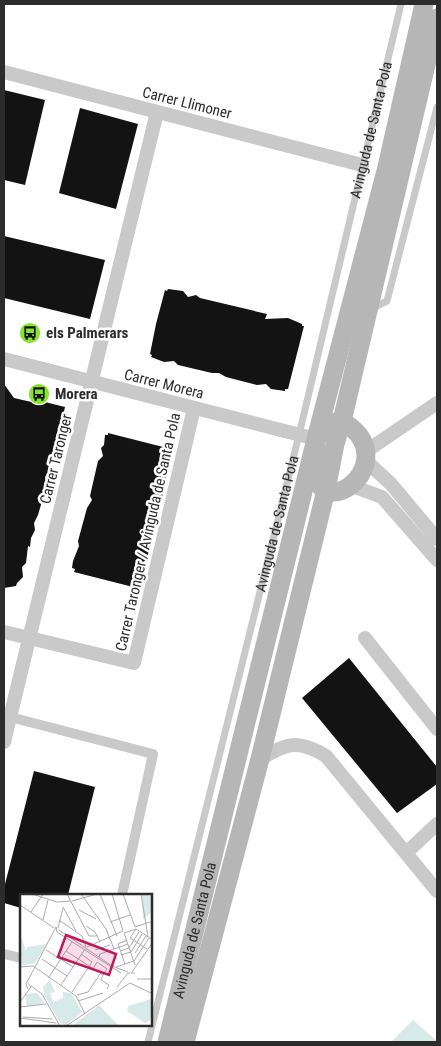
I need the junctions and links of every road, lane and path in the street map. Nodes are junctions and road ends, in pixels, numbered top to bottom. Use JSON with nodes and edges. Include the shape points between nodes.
{"nodes":[{"id":1,"x":401,"y":4,"type":"edge"},
{"id":2,"x":424,"y":4,"type":"edge"},
{"id":3,"x":437,"y":18,"type":"edge"},
{"id":4,"x":4,"y":72,"type":"edge"},
{"id":5,"x":437,"y":107,"type":"edge"},
{"id":6,"x":157,"y":112,"type":"junction"},
{"id":7,"x":362,"y":165,"type":"junction"},
{"id":8,"x":368,"y":310,"type":"junction"},
{"id":9,"x":4,"y":360,"type":"edge"},
{"id":10,"x":91,"y":383,"type":"junction"},
{"id":11,"x":437,"y":403,"type":"edge"},
{"id":12,"x":194,"y":408,"type":"junction"},
{"id":13,"x":342,"y":421,"type":"junction"},
{"id":14,"x":307,"y":437,"type":"junction"},
{"id":15,"x":365,"y":456,"type":"junction"},
{"id":16,"x":352,"y":486,"type":"junction"},
{"id":17,"x":326,"y":490,"type":"junction"},
{"id":18,"x":437,"y":539,"type":"edge"},
{"id":19,"x":437,"y":560,"type":"edge"},
{"id":20,"x":4,"y":632,"type":"edge"},
{"id":21,"x":28,"y":638,"type":"junction"},
{"id":22,"x":364,"y":638,"type":"dead end"},
{"id":23,"x":10,"y":717,"type":"junction"},
{"id":24,"x":437,"y":729,"type":"edge"},
{"id":25,"x":4,"y":742,"type":"edge"},
{"id":26,"x":260,"y":759,"type":"junction"},
{"id":27,"x":437,"y":824,"type":"edge"},
{"id":28,"x":406,"y":854,"type":"junction"},
{"id":29,"x":437,"y":891,"type":"edge"},
{"id":30,"x":122,"y":894,"type":"edge"},
{"id":31,"x":4,"y":954,"type":"edge"},
{"id":32,"x":20,"y":958,"type":"edge"},
{"id":33,"x":148,"y":1042,"type":"edge"},
{"id":34,"x":167,"y":1042,"type":"edge"},
{"id":35,"x":184,"y":1042,"type":"edge"}],
"edges":[{"from":1,"to":7,"type":"lane","name":"Avinguda de Santa Pola"},
{"from":2,"to":14,"type":"main road","name":"Avinguda de Santa Pola","via":[[386,170]]},
{"from":3,"to":8,"type":"main road","name":"Avinguda de Santa Pola"},
{"from":4,"to":6,"type":"street","name":"Carrer Llimoner"},
{"from":5,"to":8,"type":"lane","via":[[387,302]]},
{"from":6,"to":7,"type":"street","name":"Carrer Llimoner"},
{"from":6,"to":10,"type":"street","name":"Carrer Taronger"},
{"from":7,"to":14,"type":"lane","name":"Avinguda de Santa Pola"},
{"from":8,"to":13,"type":"main road","name":"Avinguda de Santa Pola"},
{"from":9,"to":10,"type":"street","name":"Carrer Morera"},
{"from":10,"to":12,"type":"street","name":"Carrer Morera"},
{"from":10,"to":21,"type":"street","name":"Carrer Taronger"},
{"from":11,"to":15,"type":"street"},
{"from":12,"to":14,"type":"street","name":"Carrer Morera"},
{"from":12,"to":21,"type":"street","name":"Carrer Taronger / Avinguda de Santa Pola","via":[[134,663]]},
{"from":13,"to":14,"type":"main road","via":[[330,423]]},
{"from":13,"to":15,"type":"main road","via":[[363,441]]},
{"from":13,"to":17,"type":"main road","name":"Avinguda de Santa Pola"},
{"from":14,"to":17,"type":"main road","name":"Avinguda de Santa Pola","via":[[316,476]]},
{"from":14,"to":33,"type":"lane","name":"Avinguda de Santa Pola"},
{"from":14,"to":34,"type":"main road","name":"Avinguda de Santa Pola"},
{"from":15,"to":16,"type":"main road","via":[[364,469]]},
{"from":15,"to":18,"type":"street"},
{"from":16,"to":17,"type":"main road","via":[[338,491]]},
{"from":16,"to":19,"type":"street","via":[[382,497]]},
{"from":17,"to":26,"type":"main road","name":"Avinguda de Santa Pola"},
{"from":20,"to":21,"type":"street"},
{"from":21,"to":23,"type":"street","name":"Carrer Taronger"},
{"from":22,"to":24,"type":"street"},
{"from":23,"to":25,"type":"street","name":"Carrer Taronger"},
{"from":23,"to":30,"type":"street","via":[[153,754]]},
{"from":26,"to":28,"type":"street","via":[[292,744],[310,747],[326,756]]},
{"from":26,"to":35,"type":"main road","name":"Avinguda de Santa Pola"},
{"from":27,"to":28,"type":"street"},
{"from":28,"to":29,"type":"street"},
{"from":31,"to":32,"type":"street"}]}
